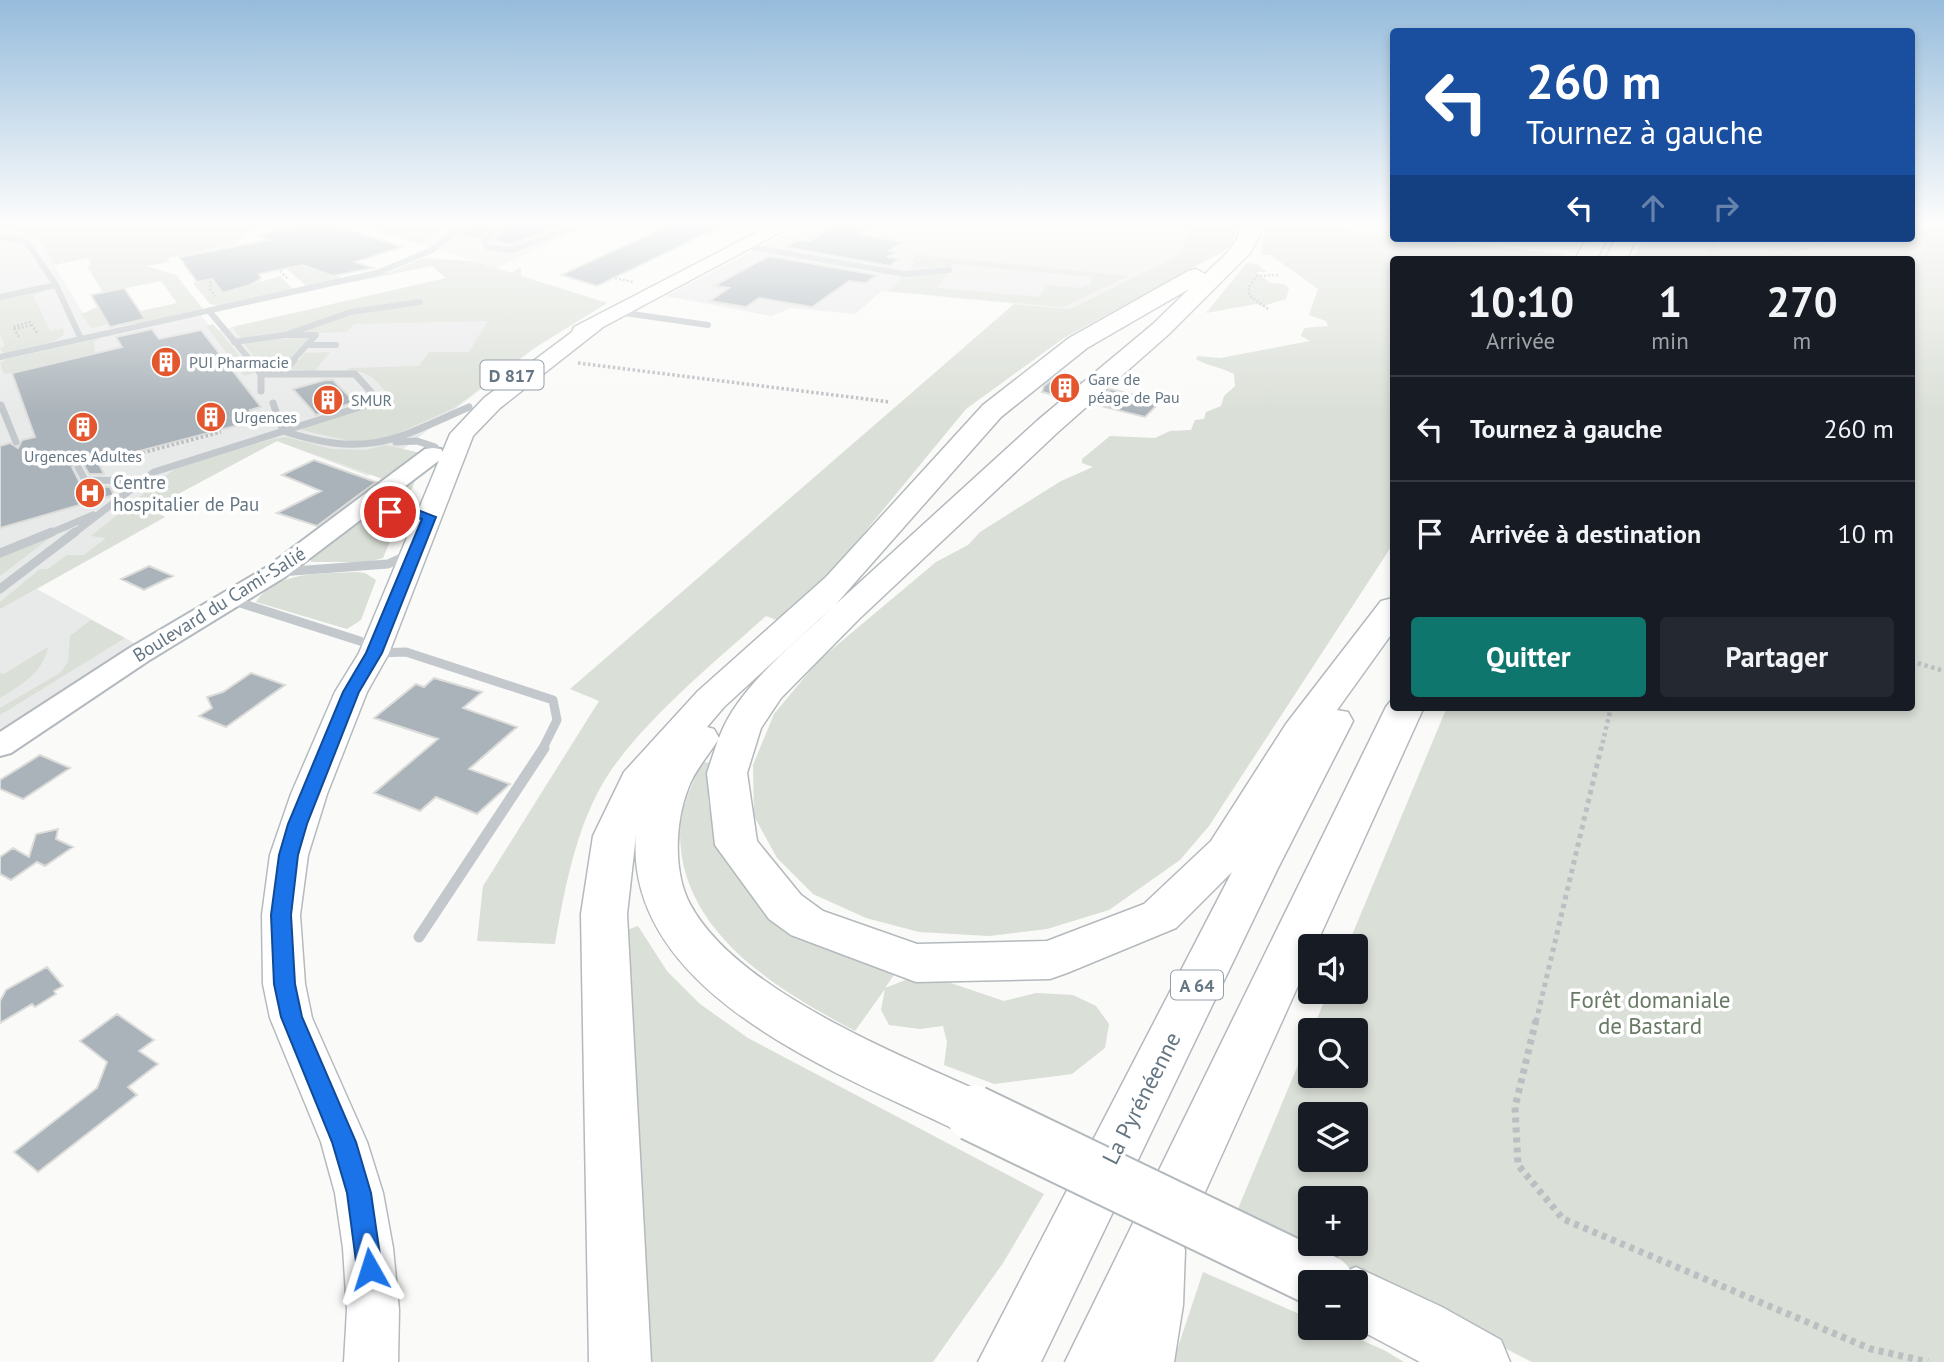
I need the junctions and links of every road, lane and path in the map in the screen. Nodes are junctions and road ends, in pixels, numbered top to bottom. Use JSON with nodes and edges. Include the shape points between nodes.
{"nodes":[{"id":1,"x":49,"y":287,"type":"edge"},
{"id":2,"x":57,"y":287,"type":"edge"},
{"id":3,"x":319,"y":287,"type":"edge"},
{"id":4,"x":665,"y":287,"type":"edge"},
{"id":5,"x":1177,"y":287,"type":"edge"},
{"id":6,"x":1205,"y":287,"type":"edge"},
{"id":7,"x":1249,"y":287,"type":"edge"},
{"id":8,"x":0,"y":297,"type":"edge"},
{"id":9,"x":420,"y":302,"type":"dead end"},
{"id":10,"x":1268,"y":309,"type":"dead end"},
{"id":11,"x":209,"y":312,"type":"junction"},
{"id":12,"x":608,"y":316,"type":"junction"},
{"id":13,"x":33,"y":325,"type":"dead end"},
{"id":14,"x":708,"y":325,"type":"dead end"},
{"id":15,"x":14,"y":329,"type":"dead end"},
{"id":16,"x":285,"y":335,"type":"junction"},
{"id":17,"x":81,"y":339,"type":"junction"},
{"id":18,"x":234,"y":342,"type":"junction"},
{"id":19,"x":306,"y":345,"type":"junction"},
{"id":20,"x":336,"y":345,"type":"dead end"},
{"id":21,"x":0,"y":357,"type":"edge"},
{"id":22,"x":550,"y":358,"type":"junction"},
{"id":23,"x":261,"y":374,"type":"junction"},
{"id":24,"x":281,"y":374,"type":"junction"},
{"id":25,"x":261,"y":391,"type":"dead end"},
{"id":26,"x":890,"y":402,"type":"dead end"},
{"id":27,"x":273,"y":403,"type":"dead end"},
{"id":28,"x":1,"y":405,"type":"edge"},
{"id":29,"x":469,"y":407,"type":"junction"},
{"id":30,"x":278,"y":417,"type":"junction"},
{"id":31,"x":283,"y":431,"type":"junction"},
{"id":32,"x":388,"y":442,"type":"junction"},
{"id":33,"x":17,"y":446,"type":"dead end"},
{"id":34,"x":434,"y":451,"type":"junction"},
{"id":35,"x":79,"y":468,"type":"joint"},
{"id":36,"x":145,"y":481,"type":"junction"},
{"id":37,"x":103,"y":511,"type":"junction"},
{"id":38,"x":420,"y":514,"type":"junction"},
{"id":39,"x":352,"y":515,"type":"junction"},
{"id":40,"x":416,"y":551,"type":"junction"},
{"id":41,"x":0,"y":553,"type":"edge"},
{"id":42,"x":388,"y":564,"type":"junction"},
{"id":43,"x":276,"y":572,"type":"junction"},
{"id":44,"x":0,"y":589,"type":"edge"},
{"id":45,"x":231,"y":600,"type":"junction"},
{"id":46,"x":1390,"y":614,"type":"edge"},
{"id":47,"x":823,"y":616,"type":"junction"},
{"id":48,"x":1390,"y":616,"type":"edge"},
{"id":49,"x":367,"y":647,"type":"junction"},
{"id":50,"x":1915,"y":661,"type":"edge"},
{"id":51,"x":1944,"y":671,"type":"edge"},
{"id":52,"x":1403,"y":711,"type":"edge"},
{"id":53,"x":1610,"y":711,"type":"edge"},
{"id":54,"x":0,"y":746,"type":"edge"},
{"id":55,"x":419,"y":937,"type":"dead end"},
{"id":56,"x":1157,"y":1232,"type":"junction"},
{"id":57,"x":1299,"y":1270,"type":"edge"},
{"id":58,"x":1368,"y":1303,"type":"edge"},
{"id":59,"x":371,"y":1362,"type":"edge"},
{"id":60,"x":620,"y":1362,"type":"edge"},
{"id":61,"x":1009,"y":1362,"type":"edge"},
{"id":62,"x":1096,"y":1362,"type":"edge"},
{"id":63,"x":1143,"y":1362,"type":"edge"},
{"id":64,"x":1479,"y":1362,"type":"edge"},
{"id":65,"x":1928,"y":1362,"type":"edge"}],
"edges":[{"from":1,"to":8,"type":"lane"},
{"from":2,"to":17,"type":"lane"},
{"from":3,"to":11,"type":"lane"},
{"from":4,"to":12,"type":"main road","number":"D 817"},
{"from":5,"to":47,"type":"highway","via":[[1078,343],[992,411]]},
{"from":6,"to":47,"type":"highway","via":[[1161,330]]},
{"from":7,"to":10,"type":"path","via":[[1249,295]]},
{"from":9,"to":16,"type":"lane","via":[[338,316]]},
{"from":11,"to":17,"type":"lane"},
{"from":11,"to":18,"type":"lane"},
{"from":12,"to":14,"type":"lane"},
{"from":12,"to":22,"type":"main road","number":"D 817"},
{"from":12,"to":29,"type":"main road","number":"D 817","via":[[536,356]]},
{"from":13,"to":15,"type":"path"},
{"from":16,"to":18,"type":"lane"},
{"from":16,"to":19,"type":"lane","via":[[316,335]]},
{"from":17,"to":21,"type":"lane"},
{"from":18,"to":23,"type":"lane"},
{"from":19,"to":20,"type":"lane"},
{"from":19,"to":24,"type":"lane"},
{"from":22,"to":26,"type":"path"},
{"from":22,"to":38,"type":"main road","number":"D 817","via":[[480,413],[462,434]]},
{"from":23,"to":24,"type":"lane"},
{"from":23,"to":25,"type":"lane"},
{"from":24,"to":31,"type":"lane","via":[[355,374],[379,401]]},
{"from":27,"to":30,"type":"lane"},
{"from":28,"to":33,"type":"lane"},
{"from":29,"to":32,"type":"lane"},
{"from":29,"to":34,"type":"main road","number":"D 817","via":[[443,433]]},
{"from":30,"to":31,"type":"lane"},
{"from":30,"to":35,"type":"path"},
{"from":31,"to":32,"type":"lane","via":[[347,448]]},
{"from":31,"to":36,"type":"lane","via":[[154,472]]},
{"from":32,"to":34,"type":"lane","via":[[417,441]]},
{"from":34,"to":38,"type":"main road","number":"D 817"},
{"from":34,"to":39,"type":"street","name":"Boulevard du Cami-Salié"},
{"from":35,"to":36,"type":"lane","via":[[85,480]]},
{"from":36,"to":37,"type":"lane"},
{"from":37,"to":41,"type":"lane"},
{"from":37,"to":44,"type":"lane"},
{"from":38,"to":39,"type":"lane"},
{"from":38,"to":40,"type":"main road","number":"D 817"},
{"from":38,"to":42,"type":"main road","number":"D 817"},
{"from":39,"to":43,"type":"street","name":"Boulevard du Cami-Salié"},
{"from":40,"to":42,"type":"lane"},
{"from":40,"to":49,"type":"main road","number":"D 817"},
{"from":42,"to":43,"type":"lane"},
{"from":42,"to":49,"type":"main road","number":"D 817"},
{"from":43,"to":45,"type":"street","name":"Boulevard du Cami-Salié"},
{"from":45,"to":49,"type":"lane"},
{"from":45,"to":54,"type":"street","name":"Boulevard du Cami-Salié"},
{"from":46,"to":47,"type":"highway","via":[[1300,733],[1226,852],[1160,916],[1050,960],[916,963],[807,923],[785,907],[736,845],[727,772],[742,727]]},
{"from":47,"to":57,"type":"highway","bridge":true,"via":[[704,732],[672,778],[656,844],[661,885],[671,912],[730,981],[789,1023]]},
{"from":47,"to":60,"type":"highway","via":[[711,699],[644,772],[614,836],[604,914]]},
{"from":48,"to":61,"type":"highway","name":"La Pyrénéenne","number":"A 64","via":[[1256,868]]},
{"from":49,"to":55,"type":"lane","via":[[406,652],[553,700],[557,720],[549,740]]},
{"from":49,"to":59,"type":"main road","number":"D 817","via":[[289,855],[281,949],[291,1017],[344,1142],[359,1193],[373,1310]]},
{"from":50,"to":51,"type":"path"},
{"from":52,"to":56,"type":"highway"},
{"from":53,"to":65,"type":"path","via":[[1515,1107],[1518,1165],[1563,1219],[1871,1349]]},
{"from":56,"to":62,"type":"highway"},
{"from":56,"to":63,"type":"highway","via":[[1153,1305]]},
{"from":58,"to":64,"type":"highway"}]}
